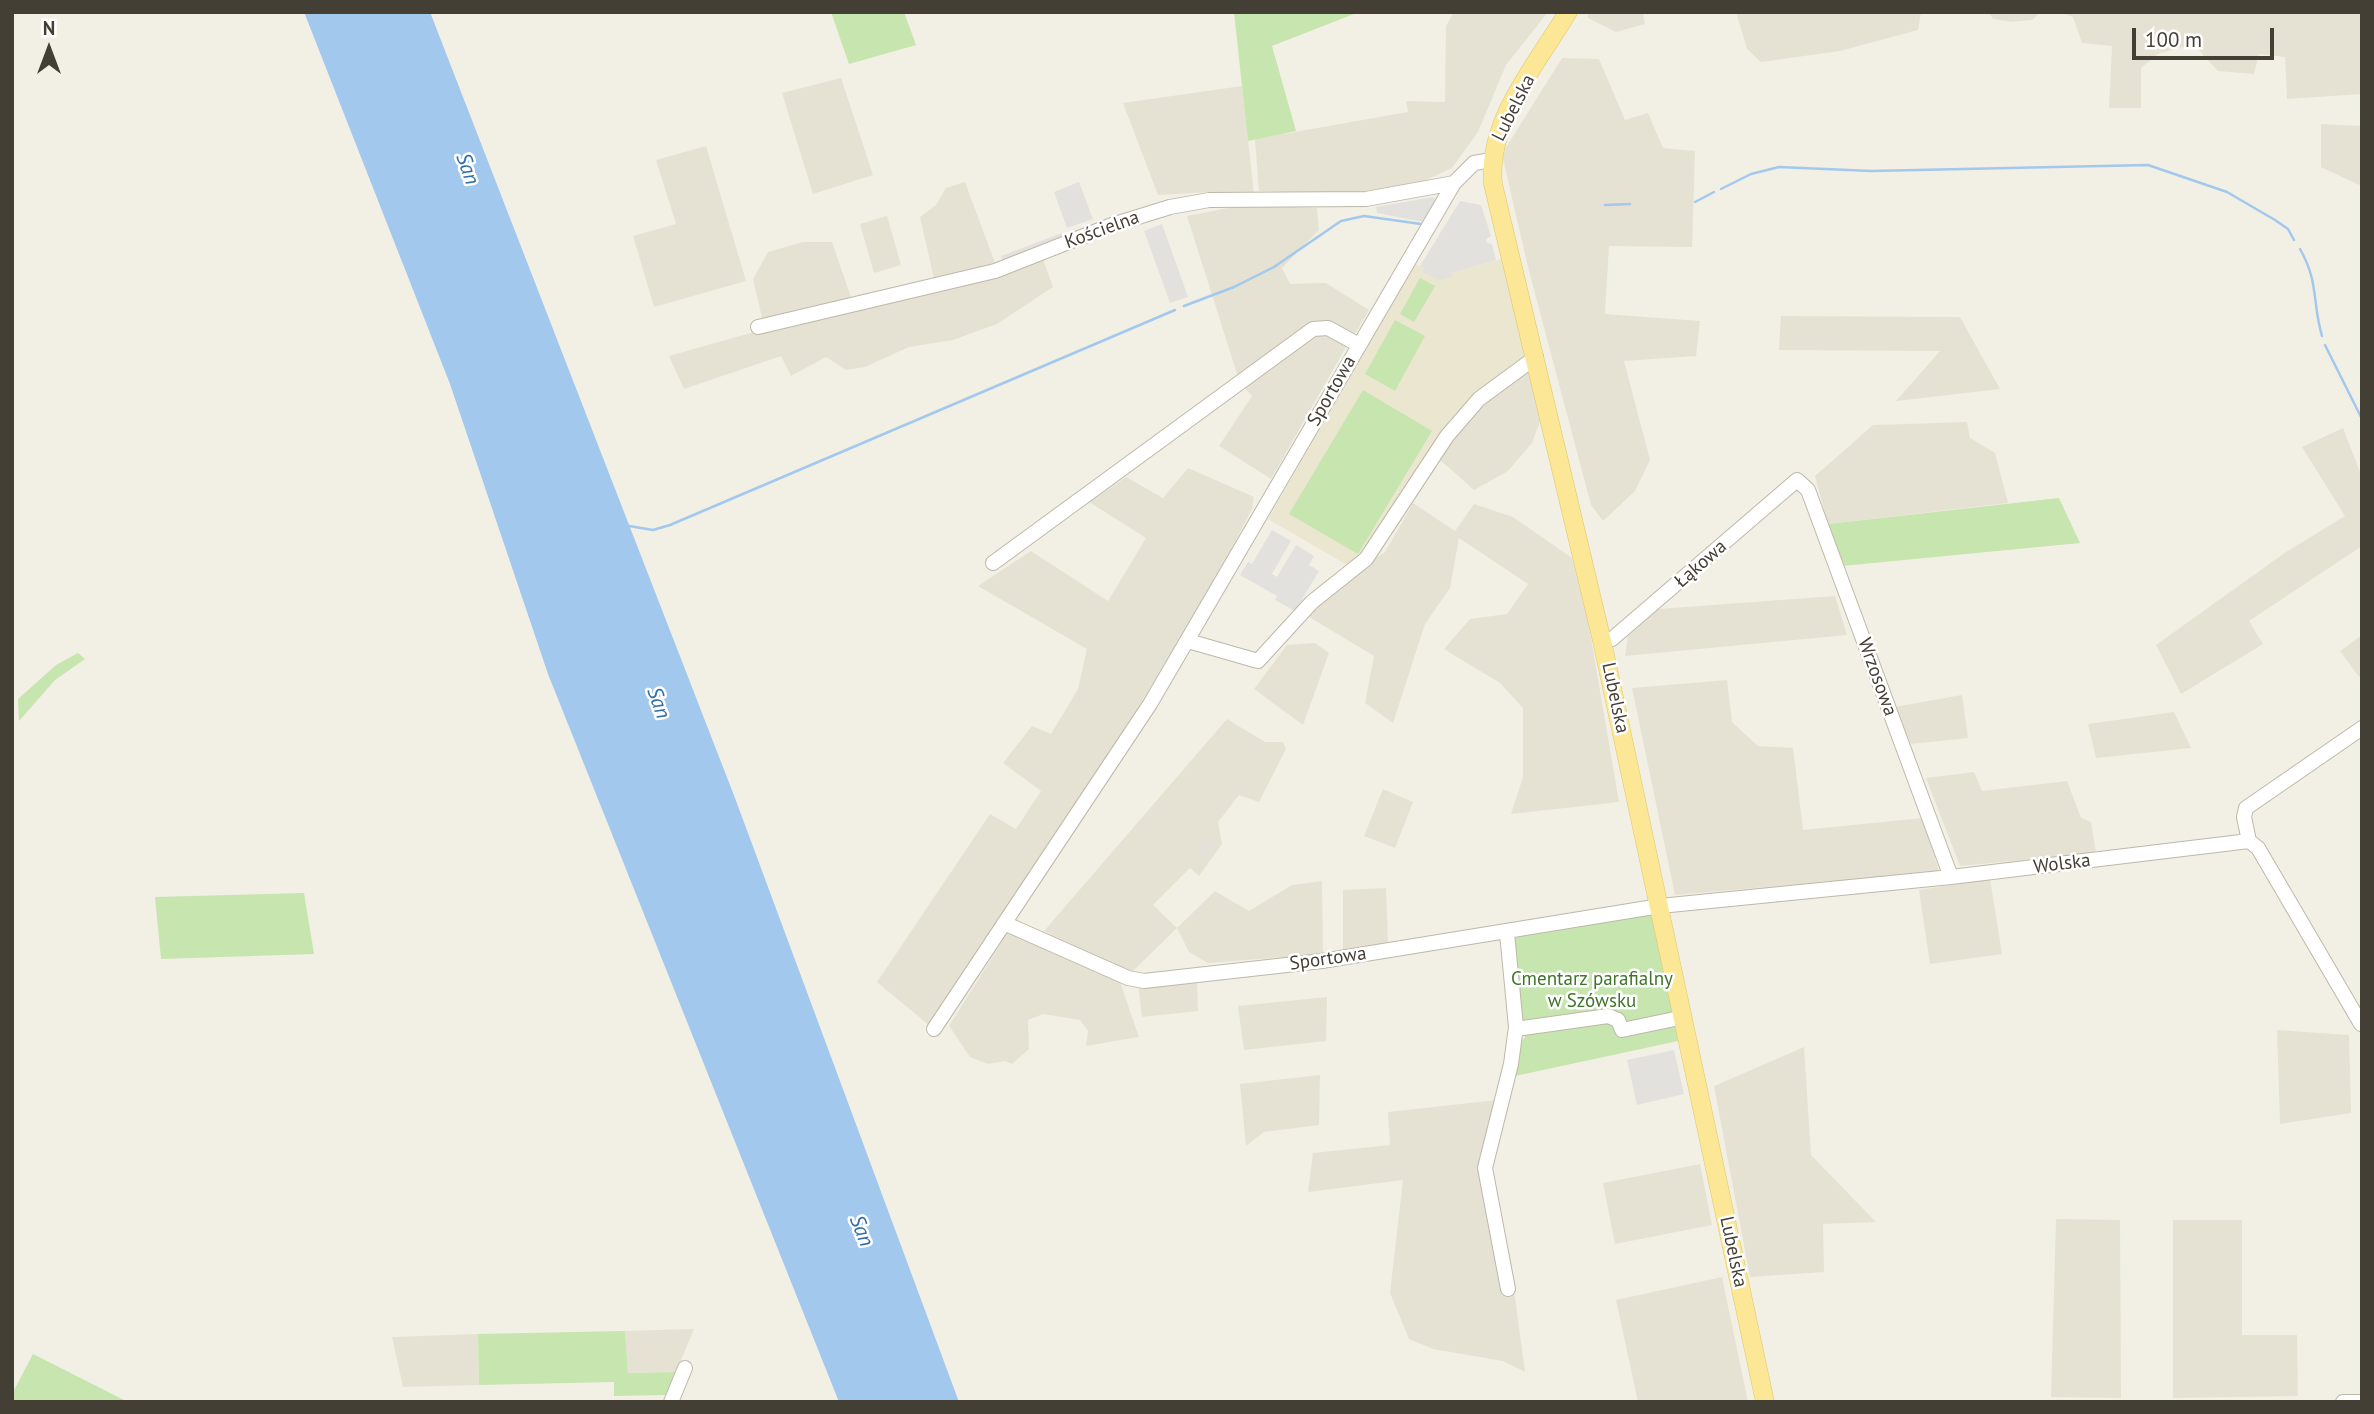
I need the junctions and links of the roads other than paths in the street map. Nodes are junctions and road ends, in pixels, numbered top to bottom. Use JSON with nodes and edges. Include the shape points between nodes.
{"nodes":[{"id":1,"x":1568,"y":12,"type":"edge"},
{"id":2,"x":1492,"y":160,"type":"junction"},
{"id":3,"x":1454,"y":183,"type":"junction"},
{"id":4,"x":758,"y":327,"type":"dead end"},
{"id":5,"x":1359,"y":345,"type":"junction"},
{"id":6,"x":1536,"y":357,"type":"junction"},
{"id":7,"x":1797,"y":480,"type":"joint"},
{"id":8,"x":993,"y":563,"type":"dead end"},
{"id":9,"x":1188,"y":641,"type":"junction"},
{"id":10,"x":1602,"y":641,"type":"junction"},
{"id":11,"x":2362,"y":728,"type":"edge"},
{"id":12,"x":2249,"y":841,"type":"junction"},
{"id":13,"x":1951,"y":877,"type":"junction"},
{"id":14,"x":1660,"y":906,"type":"junction"},
{"id":15,"x":1004,"y":923,"type":"junction"},
{"id":16,"x":1507,"y":933,"type":"junction"},
{"id":17,"x":1684,"y":1017,"type":"junction"},
{"id":18,"x":2361,"y":1024,"type":"edge"},
{"id":19,"x":934,"y":1029,"type":"dead end"},
{"id":20,"x":1516,"y":1029,"type":"junction"},
{"id":21,"x":1508,"y":1289,"type":"dead end"},
{"id":22,"x":685,"y":1368,"type":"dead end"},
{"id":23,"x":671,"y":1402,"type":"edge"},
{"id":24,"x":1765,"y":1402,"type":"edge"},
{"id":25,"x":2343,"y":1402,"type":"edge"},
{"id":26,"x":2362,"y":1402,"type":"edge"}],
"edges":[{"from":1,"to":2,"type":"main road","name":"Lubelska","via":[[1502,124]]},
{"from":2,"to":3,"type":"street","name":"Sportowa","via":[[1474,163]]},
{"from":2,"to":6,"type":"main road","name":"Lubelska","via":[[1495,191]]},
{"from":3,"to":4,"type":"street","name":"Kościelna","via":[[1366,199],[1209,200],[1170,206],[995,271]]},
{"from":3,"to":5,"type":"street","name":"Sportowa"},
{"from":5,"to":8,"type":"street","via":[[1328,328],[1313,328]]},
{"from":5,"to":9,"type":"street","name":"Sportowa"},
{"from":6,"to":9,"type":"street","via":[[1479,399],[1447,436],[1366,559],[1332,584],[1258,661]]},
{"from":6,"to":10,"type":"main road","name":"Lubelska"},
{"from":7,"to":10,"type":"street","name":"Łąkowa","via":[[1642,615],[1612,639]]},
{"from":7,"to":13,"type":"street","name":"Wrzosowa","via":[[1808,490]]},
{"from":9,"to":15,"type":"street","name":"Sportowa","via":[[1107,772]]},
{"from":10,"to":14,"type":"main road","name":"Lubelska"},
{"from":11,"to":12,"type":"street","via":[[2246,808]]},
{"from":12,"to":13,"type":"street","name":"Wolska"},
{"from":12,"to":18,"type":"street","via":[[2258,848]]},
{"from":13,"to":14,"type":"street","name":"Wolska"},
{"from":14,"to":16,"type":"street","name":"Sportowa"},
{"from":14,"to":17,"type":"main road","name":"Lubelska"},
{"from":15,"to":16,"type":"street","name":"Sportowa","via":[[1144,981],[1322,961]]},
{"from":15,"to":19,"type":"street","name":"Sportowa"},
{"from":16,"to":20,"type":"street"},
{"from":17,"to":20,"type":"street","via":[[1622,1030],[1618,1020],[1608,1016]]},
{"from":17,"to":24,"type":"main road","name":"Lubelska"},
{"from":20,"to":21,"type":"street","via":[[1485,1168]]},
{"from":22,"to":23,"type":"street"},
{"from":25,"to":26,"type":"street"}]}
